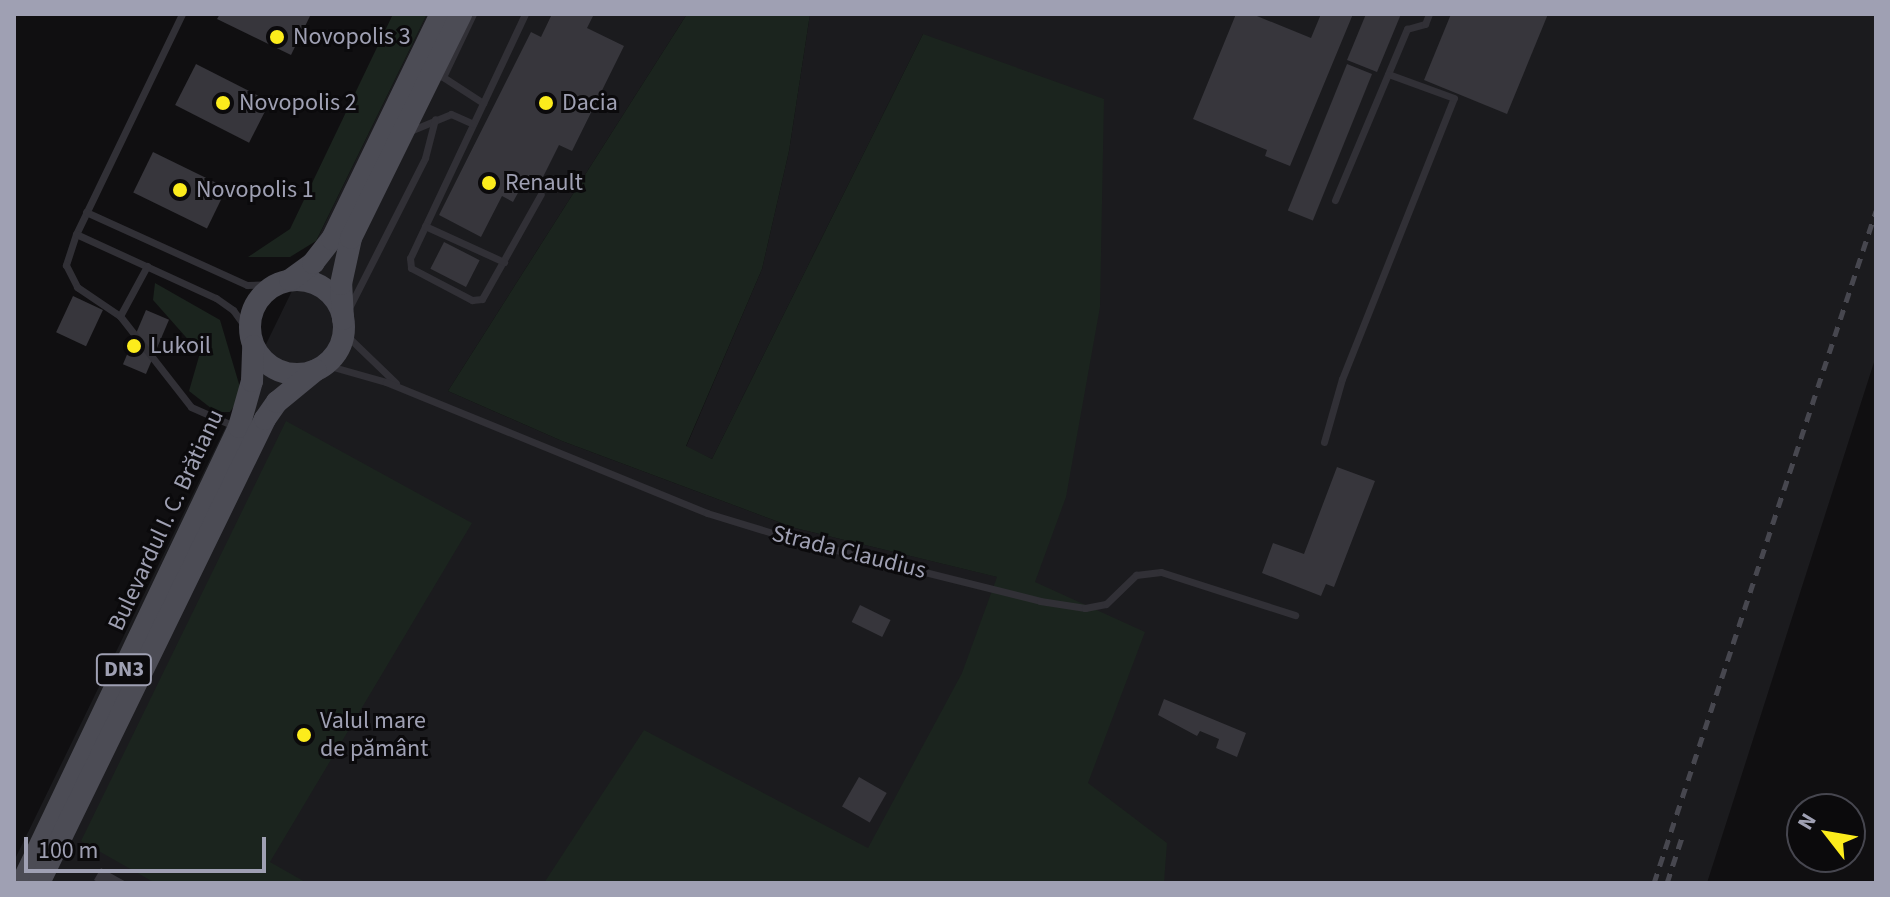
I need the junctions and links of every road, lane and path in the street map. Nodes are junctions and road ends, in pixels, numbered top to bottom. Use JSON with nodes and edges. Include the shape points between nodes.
{"nodes":[{"id":1,"x":182,"y":14,"type":"edge"},
{"id":2,"x":441,"y":14,"type":"edge"},
{"id":3,"x":461,"y":14,"type":"edge"},
{"id":4,"x":473,"y":14,"type":"edge"},
{"id":5,"x":525,"y":14,"type":"edge"},
{"id":6,"x":1429,"y":14,"type":"edge"},
{"id":7,"x":1388,"y":74,"type":"junction"},
{"id":8,"x":483,"y":103,"type":"junction"},
{"id":9,"x":435,"y":119,"type":"junction"},
{"id":10,"x":473,"y":124,"type":"junction"},
{"id":11,"x":401,"y":136,"type":"junction"},
{"id":12,"x":541,"y":194,"type":"dead end"},
{"id":13,"x":1335,"y":200,"type":"dead end"},
{"id":14,"x":86,"y":212,"type":"junction"},
{"id":15,"x":425,"y":226,"type":"junction"},
{"id":16,"x":76,"y":234,"type":"junction"},
{"id":17,"x":504,"y":262,"type":"junction"},
{"id":18,"x":147,"y":266,"type":"junction"},
{"id":19,"x":283,"y":282,"type":"junction"},
{"id":20,"x":120,"y":316,"type":"junction"},
{"id":21,"x":344,"y":326,"type":"junction"},
{"id":22,"x":251,"y":339,"type":"junction"},
{"id":23,"x":321,"y":367,"type":"junction"},
{"id":24,"x":407,"y":391,"type":"junction"},
{"id":25,"x":239,"y":427,"type":"junction"},
{"id":26,"x":1324,"y":442,"type":"dead end"},
{"id":27,"x":1295,"y":615,"type":"dead end"},
{"id":28,"x":22,"y":883,"type":"edge"},
{"id":29,"x":39,"y":883,"type":"edge"}],
"edges":[{"from":1,"to":14,"type":"lane"},
{"from":2,"to":19,"type":"main road","via":[[332,239],[313,263]]},
{"from":3,"to":11,"type":"main road"},
{"from":4,"to":8,"type":"lane","via":[[443,77]]},
{"from":5,"to":8,"type":"lane"},
{"from":6,"to":7,"type":"lane","via":[[1425,24],[1407,29]]},
{"from":7,"to":13,"type":"lane"},
{"from":7,"to":26,"type":"lane","via":[[1454,98],[1342,379]]},
{"from":8,"to":10,"type":"lane"},
{"from":9,"to":10,"type":"lane","via":[[451,114]]},
{"from":9,"to":11,"type":"lane"},
{"from":9,"to":21,"type":"lane","via":[[425,158]]},
{"from":10,"to":15,"type":"lane"},
{"from":11,"to":21,"type":"main road","via":[[351,238],[341,284]]},
{"from":12,"to":17,"type":"lane"},
{"from":14,"to":16,"type":"lane"},
{"from":14,"to":19,"type":"lane","via":[[247,285]]},
{"from":15,"to":17,"type":"lane"},
{"from":15,"to":17,"type":"lane","via":[[410,258],[411,268],[459,294],[482,299]]},
{"from":16,"to":18,"type":"lane"},
{"from":16,"to":20,"type":"lane","via":[[66,265],[70,279]]},
{"from":18,"to":20,"type":"lane"},
{"from":18,"to":22,"type":"lane","via":[[216,298],[233,310]]},
{"from":19,"to":21,"type":"main road","via":[[325,288]]},
{"from":19,"to":22,"type":"main road","via":[[255,304]]},
{"from":20,"to":25,"type":"lane","via":[[191,407],[215,422]]},
{"from":21,"to":23,"type":"main road"},
{"from":21,"to":24,"type":"lane","name":"Strada Claudius","via":[[375,369]]},
{"from":22,"to":23,"type":"main road","via":[[273,368],[301,374]]},
{"from":22,"to":25,"type":"main road","name":"Bulevardul I. C. Brătianu","number":"DN3","via":[[252,381]]},
{"from":23,"to":24,"type":"lane","name":"Strada Claudius"},
{"from":23,"to":29,"type":"main road","name":"Bulevardul I. C. Brătianu","number":"DN3","via":[[290,390],[265,419]]},
{"from":24,"to":27,"type":"lane","name":"Strada Claudius","via":[[707,513],[792,539],[1085,608],[1106,604],[1136,575],[1161,572]]},
{"from":25,"to":28,"type":"main road","name":"Bulevardul I. C. Brătianu","number":"DN3"}]}
